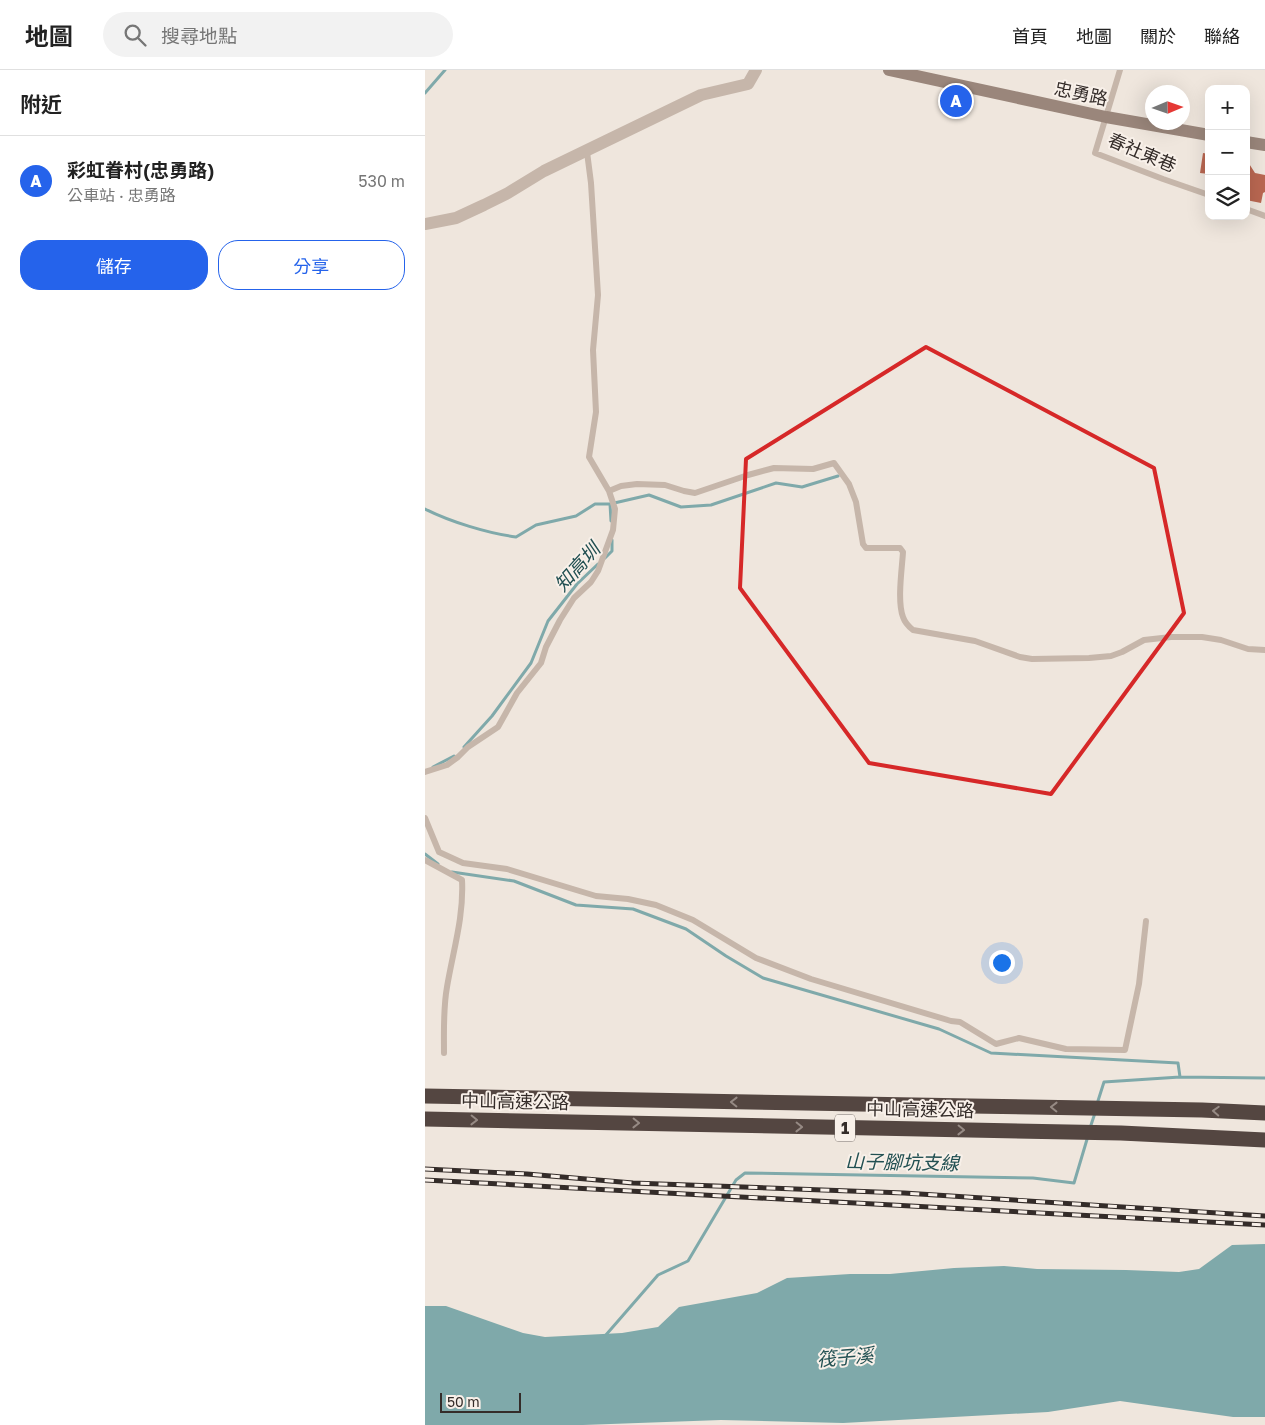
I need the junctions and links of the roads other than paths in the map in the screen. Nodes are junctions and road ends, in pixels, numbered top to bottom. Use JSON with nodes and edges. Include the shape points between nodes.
{"nodes":[{"id":1,"x":756,"y":70,"type":"edge"},
{"id":2,"x":889,"y":70,"type":"edge"},
{"id":3,"x":1120,"y":70,"type":"edge"},
{"id":4,"x":1106,"y":118,"type":"junction"},
{"id":5,"x":1205,"y":134,"type":"edge"},
{"id":6,"x":1250,"y":143,"type":"edge"},
{"id":7,"x":1265,"y":145,"type":"edge"},
{"id":8,"x":587,"y":152,"type":"junction"},
{"id":9,"x":1205,"y":194,"type":"edge"},
{"id":10,"x":1250,"y":210,"type":"edge"},
{"id":11,"x":1265,"y":216,"type":"edge"},
{"id":12,"x":425,"y":224,"type":"edge"},
{"id":13,"x":609,"y":491,"type":"junction"},
{"id":14,"x":1265,"y":650,"type":"edge"},
{"id":15,"x":425,"y":772,"type":"edge"},
{"id":16,"x":425,"y":818,"type":"edge"},
{"id":17,"x":425,"y":860,"type":"edge"},
{"id":18,"x":1146,"y":921,"type":"dead end"},
{"id":19,"x":444,"y":1053,"type":"dead end"},
{"id":20,"x":425,"y":1096,"type":"edge"},
{"id":21,"x":1265,"y":1113,"type":"edge"},
{"id":22,"x":425,"y":1119,"type":"edge"},
{"id":23,"x":1265,"y":1140,"type":"edge"}],
"edges":[{"from":1,"to":8,"type":"street","via":[[749,84],[701,95]]},
{"from":2,"to":4,"type":"main road","name":"忠勇路"},
{"from":3,"to":4,"type":"lane"},
{"from":4,"to":5,"type":"main road","name":"忠勇路"},
{"from":4,"to":9,"type":"lane","name":"春社東巷","via":[[1095,153]]},
{"from":6,"to":7,"type":"main road"},
{"from":8,"to":12,"type":"street","via":[[456,218]]},
{"from":8,"to":13,"type":"lane","via":[[598,295],[593,350],[596,412],[589,457]]},
{"from":10,"to":11,"type":"lane"},
{"from":13,"to":14,"type":"lane","via":[[637,484],[665,485],[695,493],[774,468],[805,470],[834,463],[849,484],[856,502],[866,548],[900,548],[903,552],[901,603],[903,617],[913,630],[975,640],[1032,659],[1111,656],[1144,640],[1171,637],[1202,637]]},
{"from":13,"to":15,"type":"lane","via":[[615,509],[613,530],[598,571],[560,620],[541,663],[517,693],[498,727],[447,764]]},
{"from":16,"to":18,"type":"lane","via":[[439,852],[463,863],[507,869],[596,896],[656,904],[693,920],[756,958],[811,979],[960,1022],[996,1044],[1019,1038],[1066,1049],[1125,1050],[1139,984]]},
{"from":17,"to":19,"type":"lane","via":[[462,880],[463,895],[445,1006]]},
{"from":21,"to":20,"type":"highway","name":"中山高速公路","number":"1","one_way":true},
{"from":22,"to":23,"type":"highway","name":"中山高速公路","number":"1","one_way":true,"via":[[1112,1133]]}]}
